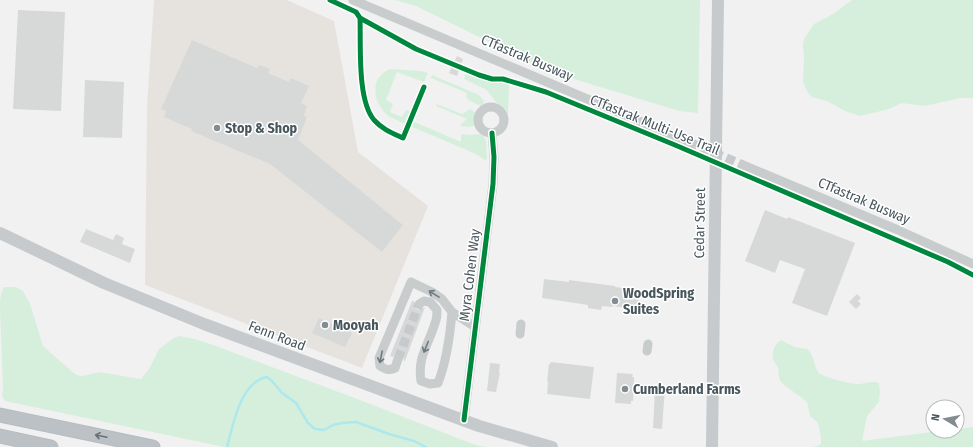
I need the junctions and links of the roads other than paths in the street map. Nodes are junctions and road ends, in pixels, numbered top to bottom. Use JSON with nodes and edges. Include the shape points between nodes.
{"nodes":[{"id":1,"x":354,"y":0,"type":"edge"},
{"id":2,"x":718,"y":0,"type":"edge"},
{"id":3,"x":492,"y":133,"type":"dead end"},
{"id":4,"x":689,"y":142,"type":"tunnel mouth"},
{"id":5,"x":743,"y":165,"type":"tunnel mouth"},
{"id":6,"x":0,"y":233,"type":"edge"},
{"id":7,"x":973,"y":264,"type":"edge"},
{"id":8,"x":420,"y":304,"type":"dead end"},
{"id":9,"x":452,"y":312,"type":"junction"},
{"id":10,"x":521,"y":324,"type":"dead end"},
{"id":11,"x":475,"y":327,"type":"junction"},
{"id":12,"x":520,"y":334,"type":"dead end"},
{"id":13,"x":398,"y":359,"type":"tunnel mouth"},
{"id":14,"x":3,"y":416,"type":"edge"},
{"id":15,"x":464,"y":420,"type":"junction"},
{"id":16,"x":4,"y":437,"type":"edge"},
{"id":17,"x":52,"y":447,"type":"edge"},
{"id":18,"x":153,"y":447,"type":"edge"},
{"id":19,"x":552,"y":447,"type":"edge"},
{"id":20,"x":712,"y":447,"type":"edge"}],
"edges":[{"from":1,"to":4,"type":"street","name":"CTfastrak Busway"},
{"from":2,"to":20,"type":"main road","name":"Cedar Street"},
{"from":3,"to":11,"type":"street","name":"Myra Cohen Way","via":[[493,184]]},
{"from":5,"to":7,"type":"street","name":"CTfastrak Busway"},
{"from":6,"to":15,"type":"main road","name":"Fenn Road","via":[[104,283],[182,316]]},
{"from":8,"to":9,"type":"street","one_way":true,"via":[[424,301],[430,302],[438,310],[436,323],[422,355],[419,370],[421,381],[430,384],[438,383],[442,373]]},
{"from":9,"to":11,"type":"street"},
{"from":9,"to":13,"type":"street","one_way":true,"via":[[442,299],[411,282],[379,358],[380,366],[385,370],[391,370],[395,368]]},
{"from":10,"to":12,"type":"street"},
{"from":11,"to":15,"type":"street","name":"Myra Cohen Way"},
{"from":18,"to":14,"type":"highway","one_way":true},
{"from":15,"to":19,"type":"main road","name":"Fenn Road","via":[[492,431]]},
{"from":16,"to":17,"type":"highway"}]}
